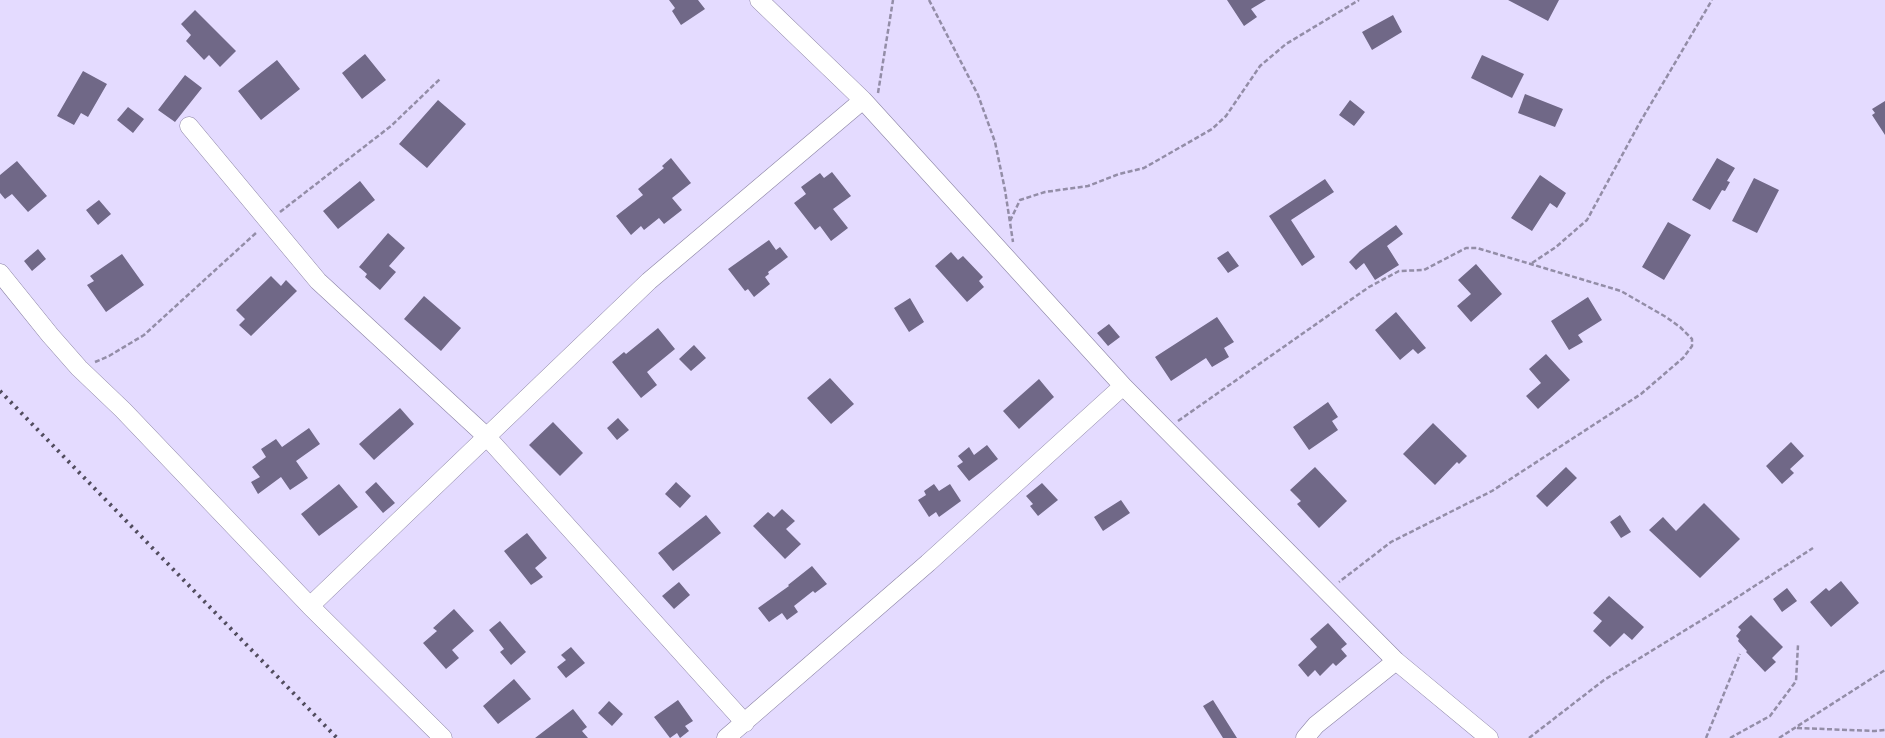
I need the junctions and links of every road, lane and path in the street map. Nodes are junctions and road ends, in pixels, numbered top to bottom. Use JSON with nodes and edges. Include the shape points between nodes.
{"nodes":[{"id":1,"x":759,"y":0,"type":"edge"},
{"id":2,"x":893,"y":0,"type":"edge"},
{"id":3,"x":929,"y":0,"type":"edge"},
{"id":4,"x":1359,"y":0,"type":"edge"},
{"id":5,"x":1712,"y":0,"type":"edge"},
{"id":6,"x":863,"y":100,"type":"junction"},
{"id":7,"x":878,"y":117,"type":"junction"},
{"id":8,"x":189,"y":126,"type":"dead end"},
{"id":9,"x":1532,"y":263,"type":"junction"},
{"id":10,"x":0,"y":273,"type":"edge"},
{"id":11,"x":1123,"y":386,"type":"junction"},
{"id":12,"x":1166,"y":430,"type":"junction"},
{"id":13,"x":487,"y":437,"type":"junction"},
{"id":14,"x":1814,"y":548,"type":"dead end"},
{"id":15,"x":1327,"y":591,"type":"junction"},
{"id":16,"x":310,"y":606,"type":"junction"},
{"id":17,"x":1798,"y":645,"type":"dead end"},
{"id":18,"x":1740,"y":654,"type":"dead end"},
{"id":19,"x":1396,"y":660,"type":"junction"},
{"id":20,"x":1885,"y":670,"type":"edge"},
{"id":21,"x":1465,"y":718,"type":"junction"},
{"id":22,"x":745,"y":723,"type":"junction"},
{"id":23,"x":1796,"y":728,"type":"junction"},
{"id":24,"x":1885,"y":730,"type":"edge"},
{"id":25,"x":443,"y":738,"type":"edge"},
{"id":26,"x":726,"y":738,"type":"edge"},
{"id":27,"x":1305,"y":738,"type":"edge"},
{"id":28,"x":1464,"y":738,"type":"edge"},
{"id":29,"x":1489,"y":738,"type":"edge"},
{"id":30,"x":1529,"y":738,"type":"edge"},
{"id":31,"x":1706,"y":738,"type":"edge"},
{"id":32,"x":1730,"y":738,"type":"edge"},
{"id":33,"x":1779,"y":738,"type":"edge"}],
"edges":[{"from":1,"to":6,"type":"street"},
{"from":2,"to":7,"type":"path","via":[[878,88]]},
{"from":3,"to":4,"type":"path","via":[[987,119],[1006,190],[1010,221],[1020,200],[1045,192],[1088,186],[1144,168],[1212,129],[1226,116],[1260,66],[1286,44]]},
{"from":5,"to":9,"type":"path","via":[[1587,220]]},
{"from":6,"to":7,"type":"street"},
{"from":6,"to":13,"type":"street","via":[[649,281]]},
{"from":7,"to":11,"type":"street"},
{"from":8,"to":13,"type":"street","via":[[318,281]]},
{"from":9,"to":12,"type":"path","via":[[1466,248],[1424,270],[1399,271],[1361,292]]},
{"from":9,"to":15,"type":"path","via":[[1621,291],[1680,327],[1692,339],[1692,346],[1641,394],[1593,427],[1492,491],[1391,542]]},
{"from":10,"to":16,"type":"street","via":[[79,368]]},
{"from":11,"to":12,"type":"street"},
{"from":11,"to":22,"type":"street"},
{"from":12,"to":15,"type":"street"},
{"from":13,"to":16,"type":"street"},
{"from":13,"to":22,"type":"street"},
{"from":14,"to":30,"type":"path","via":[[1604,680]]},
{"from":15,"to":19,"type":"street"},
{"from":16,"to":25,"type":"street"},
{"from":17,"to":32,"type":"path","via":[[1796,681],[1770,716]]},
{"from":18,"to":31,"type":"path"},
{"from":19,"to":21,"type":"street"},
{"from":19,"to":27,"type":"street"},
{"from":20,"to":23,"type":"path"},
{"from":21,"to":28,"type":"street"},
{"from":21,"to":29,"type":"street"},
{"from":22,"to":26,"type":"street"},
{"from":23,"to":24,"type":"path"},
{"from":23,"to":33,"type":"path"}]}
